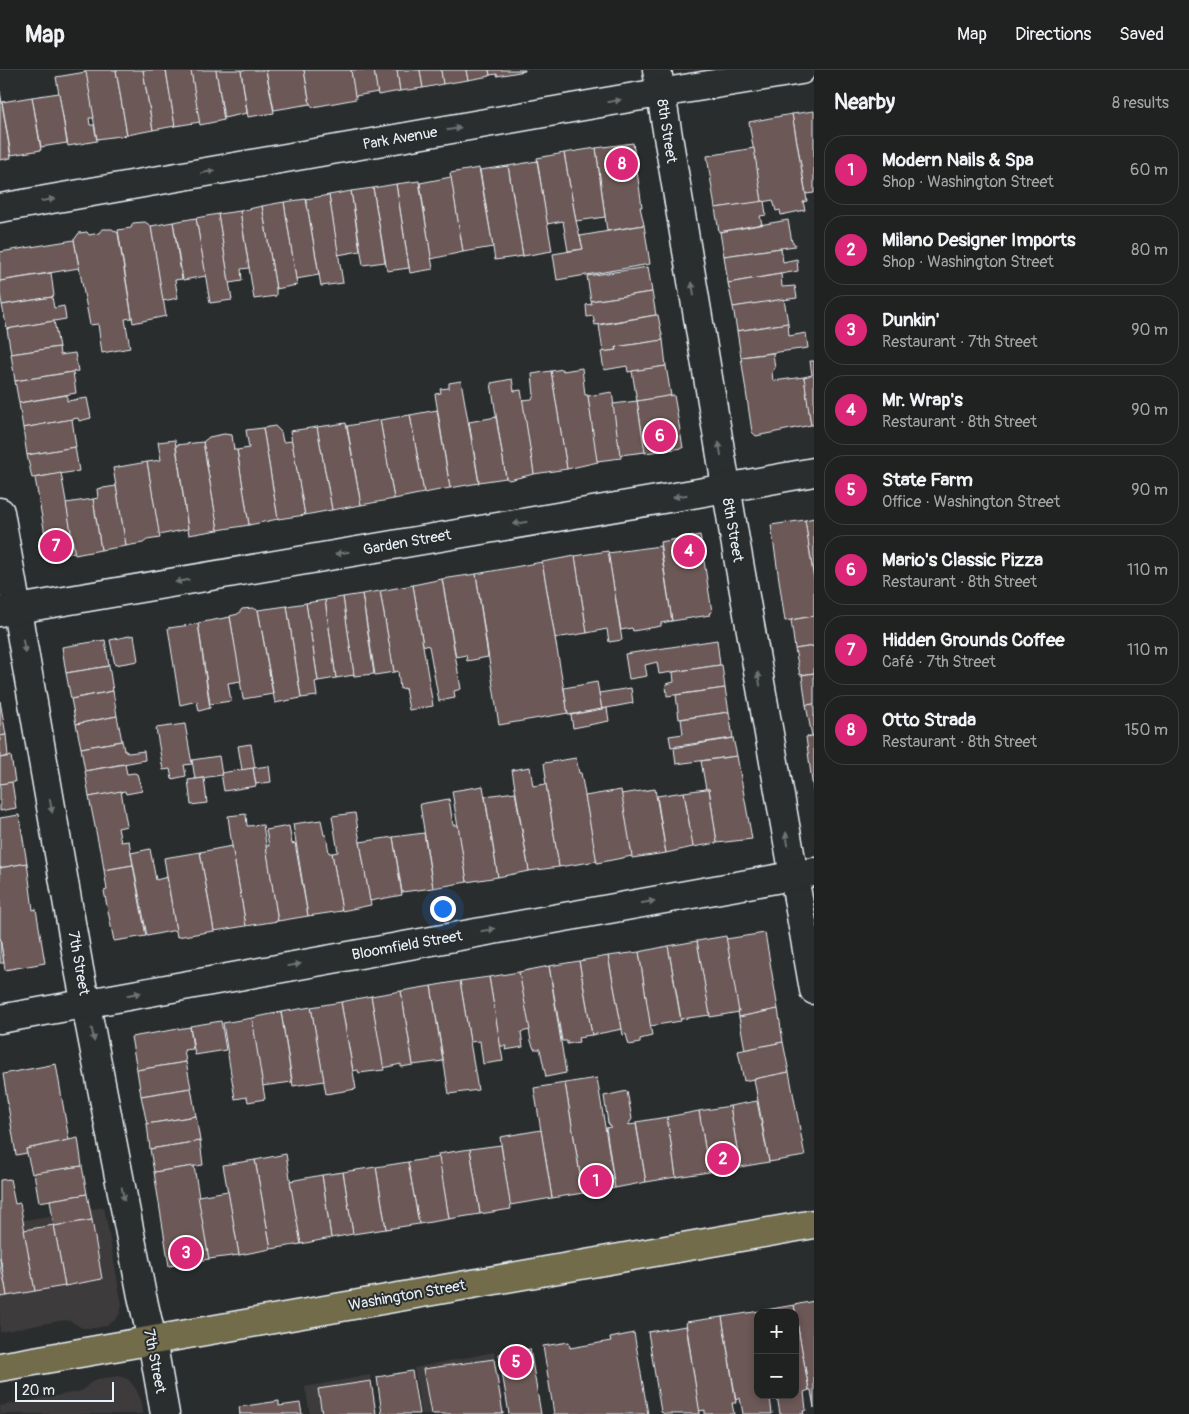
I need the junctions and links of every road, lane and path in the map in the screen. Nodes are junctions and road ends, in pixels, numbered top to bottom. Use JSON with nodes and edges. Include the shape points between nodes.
{"nodes":[{"id":1,"x":801,"y":70,"type":"edge"},
{"id":2,"x":659,"y":82,"type":"edge"},
{"id":3,"x":0,"y":208,"type":"edge"},
{"id":4,"x":814,"y":472,"type":"edge"},
{"id":5,"x":726,"y":487,"type":"junction"},
{"id":6,"x":0,"y":512,"type":"edge"},
{"id":7,"x":9,"y":610,"type":"edge"},
{"id":8,"x":804,"y":874,"type":"edge"},
{"id":9,"x":814,"y":990,"type":"edge"},
{"id":10,"x":86,"y":1003,"type":"junction"},
{"id":11,"x":0,"y":1019,"type":"edge"},
{"id":12,"x":814,"y":1224,"type":"edge"},
{"id":13,"x":152,"y":1340,"type":"junction"},
{"id":14,"x":0,"y":1367,"type":"edge"},
{"id":15,"x":165,"y":1414,"type":"edge"}],
"edges":[{"from":1,"to":2,"type":"street","name":"Park Avenue"},
{"from":3,"to":2,"type":"street","name":"Park Avenue","one_way":true},
{"from":5,"to":2,"type":"street","name":"8th Street","one_way":true},
{"from":4,"to":5,"type":"street","name":"Garden Street"},
{"from":5,"to":7,"type":"street","name":"Garden Street","one_way":true},
{"from":8,"to":5,"type":"street","name":"8th Street","one_way":true},
{"from":6,"to":7,"type":"street","name":"7th Street"},
{"from":7,"to":10,"type":"street","name":"7th Street","one_way":true},
{"from":8,"to":9,"type":"street","name":"8th Street"},
{"from":10,"to":8,"type":"street","name":"Bloomfield Street","one_way":true},
{"from":10,"to":11,"type":"street","name":"Bloomfield Street"},
{"from":10,"to":13,"type":"street","name":"7th Street","one_way":true},
{"from":12,"to":13,"type":"main road","name":"Washington Street"},
{"from":13,"to":14,"type":"main road","name":"Washington Street"},
{"from":13,"to":15,"type":"street","name":"7th Street"}]}
